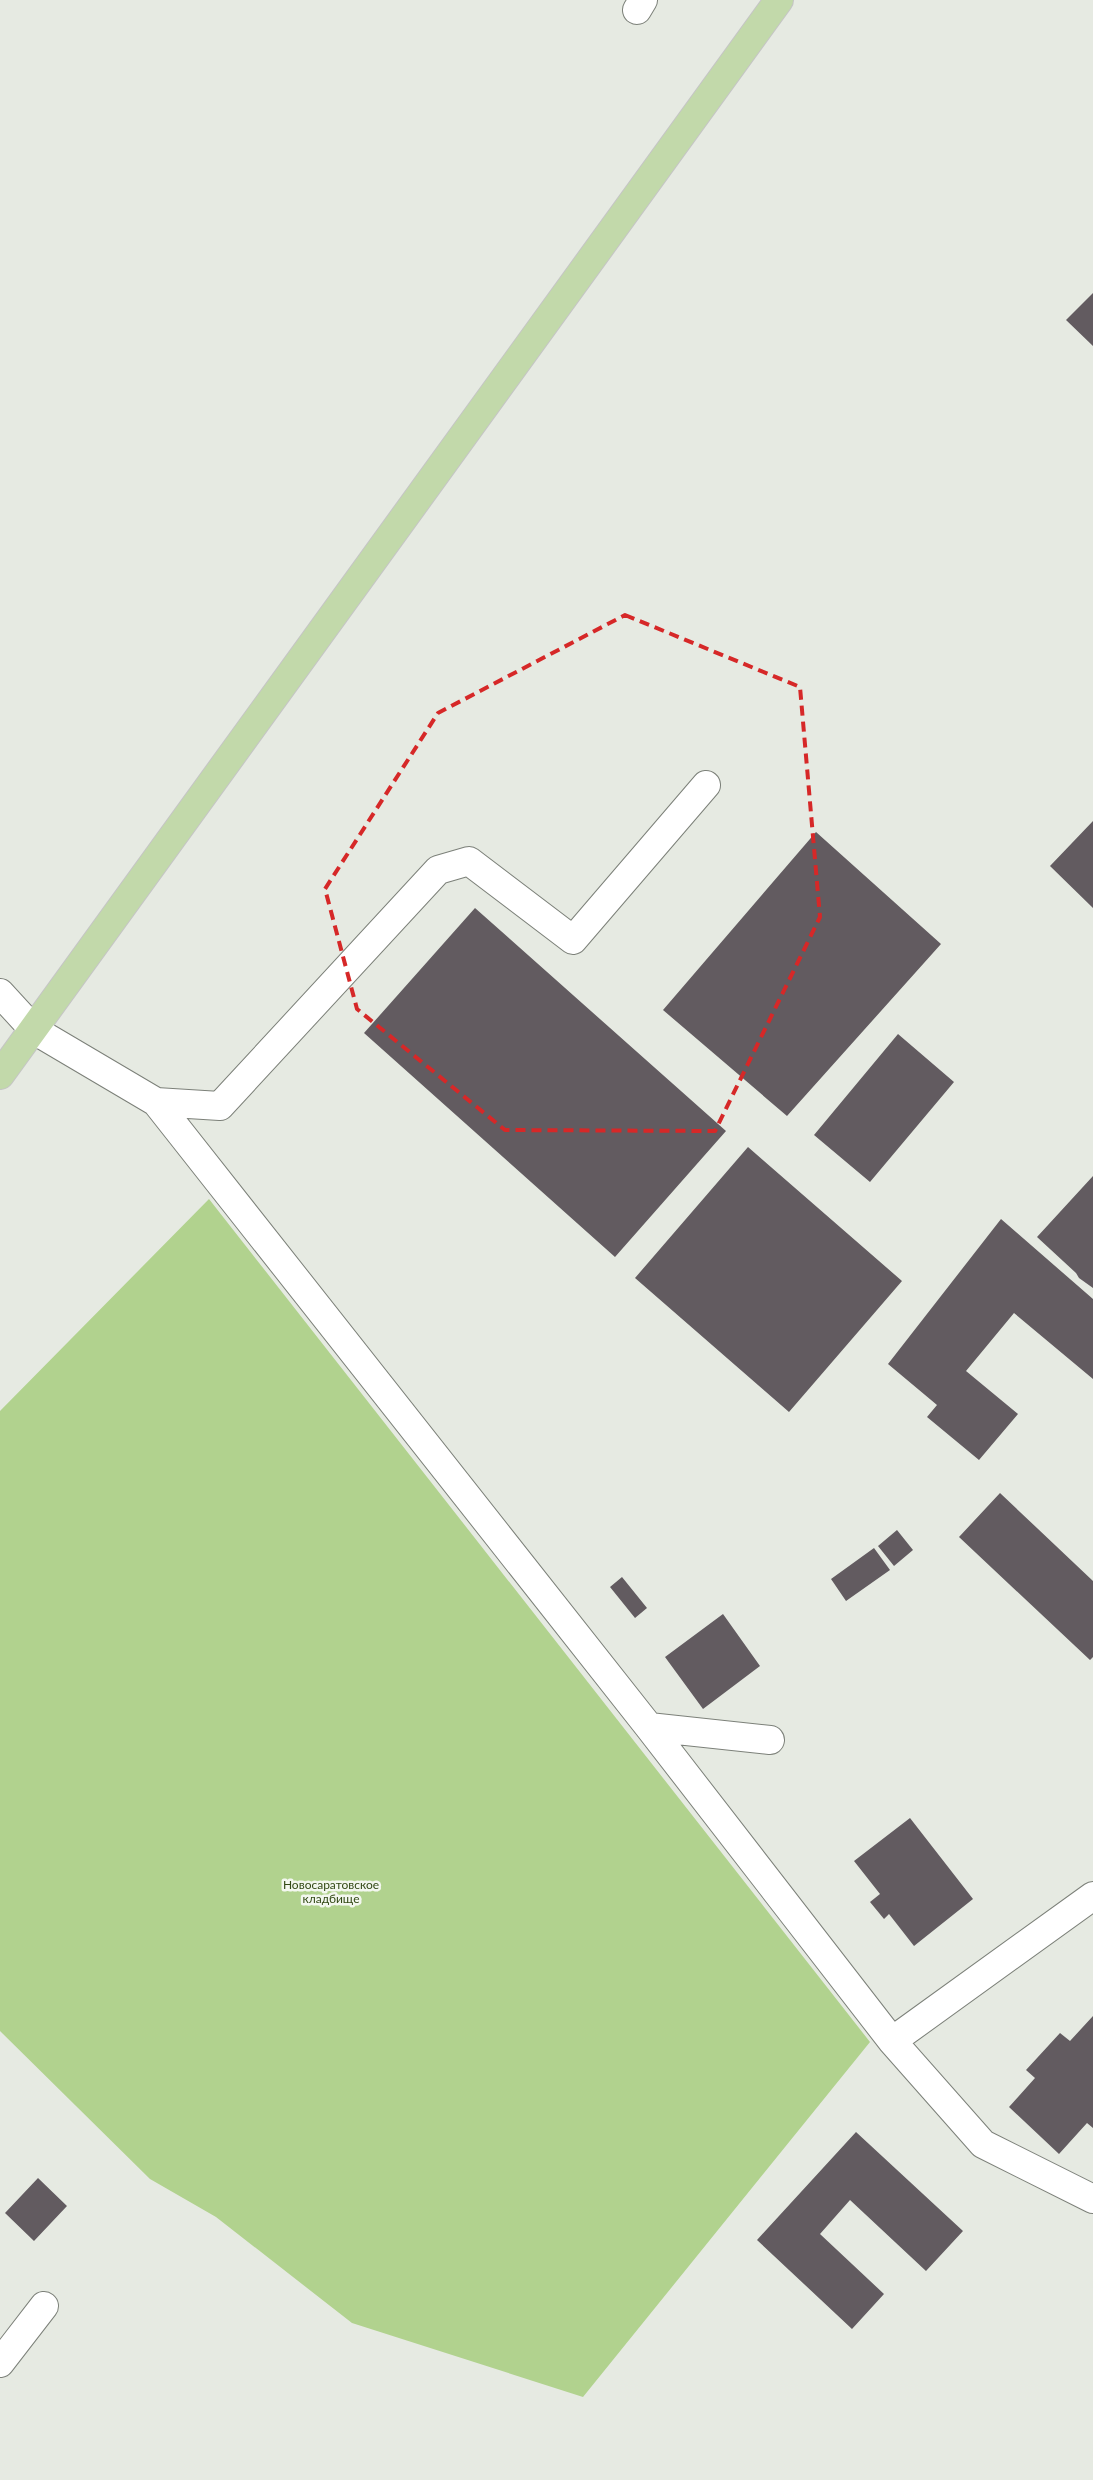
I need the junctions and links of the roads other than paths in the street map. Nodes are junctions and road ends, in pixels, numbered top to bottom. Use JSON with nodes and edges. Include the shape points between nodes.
{"nodes":[{"id":1,"x":779,"y":0,"type":"edge"},
{"id":2,"x":706,"y":785,"type":"dead end"},
{"id":3,"x":0,"y":993,"type":"edge"},
{"id":4,"x":34,"y":1030,"type":"junction"},
{"id":5,"x":0,"y":1075,"type":"edge"},
{"id":6,"x":156,"y":1102,"type":"junction"},
{"id":7,"x":649,"y":1727,"type":"junction"},
{"id":8,"x":770,"y":1740,"type":"dead end"},
{"id":9,"x":1093,"y":1896,"type":"edge"},
{"id":10,"x":892,"y":2040,"type":"junction"},
{"id":11,"x":1093,"y":2200,"type":"edge"},
{"id":12,"x":44,"y":2306,"type":"dead end"},
{"id":13,"x":0,"y":2363,"type":"edge"}],
"edges":[{"from":1,"to":4,"type":"main road"},
{"from":2,"to":6,"type":"street","via":[[574,940],[469,861],[438,870],[220,1106]]},
{"from":3,"to":4,"type":"street"},
{"from":4,"to":5,"type":"main road"},
{"from":4,"to":6,"type":"street"},
{"from":6,"to":7,"type":"street"},
{"from":7,"to":8,"type":"street"},
{"from":7,"to":10,"type":"street"},
{"from":9,"to":10,"type":"street"},
{"from":10,"to":11,"type":"street","via":[[984,2144]]},
{"from":12,"to":13,"type":"street"}]}
